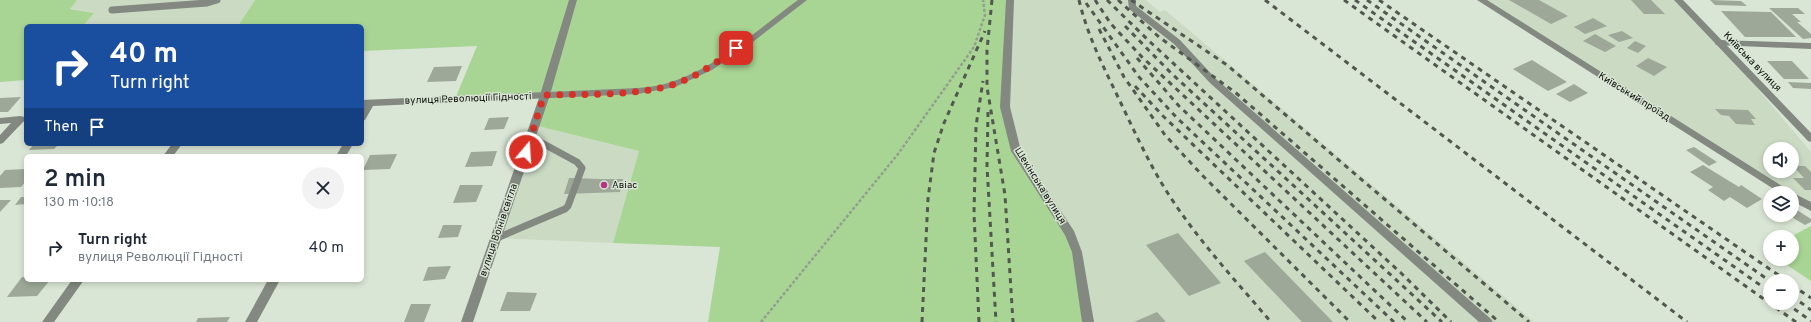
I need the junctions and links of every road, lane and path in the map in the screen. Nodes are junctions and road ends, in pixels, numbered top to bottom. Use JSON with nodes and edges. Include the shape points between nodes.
{"nodes":[{"id":1,"x":217,"y":0,"type":"edge"},
{"id":2,"x":573,"y":0,"type":"edge"},
{"id":3,"x":803,"y":0,"type":"edge"},
{"id":4,"x":983,"y":0,"type":"edge"},
{"id":5,"x":1010,"y":0,"type":"edge"},
{"id":6,"x":1132,"y":0,"type":"edge"},
{"id":7,"x":1481,"y":0,"type":"edge"},
{"id":8,"x":1678,"y":0,"type":"edge"},
{"id":9,"x":112,"y":10,"type":"dead end"},
{"id":10,"x":1719,"y":43,"type":"junction"},
{"id":11,"x":1811,"y":46,"type":"edge"},
{"id":12,"x":544,"y":95,"type":"junction"},
{"id":13,"x":366,"y":103,"type":"edge"},
{"id":14,"x":23,"y":119,"type":"edge"},
{"id":15,"x":0,"y":121,"type":"edge"},
{"id":16,"x":530,"y":137,"type":"junction"},
{"id":17,"x":1811,"y":139,"type":"edge"},
{"id":18,"x":0,"y":141,"type":"edge"},
{"id":19,"x":1777,"y":186,"type":"edge"},
{"id":20,"x":1799,"y":200,"type":"edge"},
{"id":21,"x":1811,"y":208,"type":"edge"},
{"id":22,"x":497,"y":238,"type":"junction"},
{"id":23,"x":77,"y":282,"type":"edge"},
{"id":24,"x":273,"y":282,"type":"edge"},
{"id":25,"x":48,"y":322,"type":"edge"},
{"id":26,"x":251,"y":322,"type":"edge"},
{"id":27,"x":467,"y":322,"type":"edge"},
{"id":28,"x":761,"y":322,"type":"edge"},
{"id":29,"x":1088,"y":322,"type":"edge"},
{"id":30,"x":1487,"y":322,"type":"edge"}],
"edges":[{"from":1,"to":9,"type":"lane"},
{"from":2,"to":12,"type":"street","name":"вулиця Воїнів світла"},
{"from":3,"to":12,"type":"street","name":"вулиця Революції Гідності","via":[[711,67],[676,83],[638,91]]},
{"from":4,"to":28,"type":"path","via":[[985,15],[974,47],[898,154]]},
{"from":5,"to":29,"type":"street","name":"Шекінська вулиця","via":[[1006,107],[1016,151],[1070,234],[1081,270]]},
{"from":6,"to":30,"type":"street","via":[[1132,7],[1177,42],[1213,82]]},
{"from":7,"to":19,"type":"street","name":"Київський проїзд"},
{"from":8,"to":10,"type":"street","name":"Київська вулиця"},
{"from":10,"to":11,"type":"street"},
{"from":10,"to":17,"type":"street","name":"Київська вулиця"},
{"from":12,"to":13,"type":"street","name":"вулиця Революції Гідності"},
{"from":12,"to":16,"type":"street","name":"вулиця Воїнів світла"},
{"from":14,"to":15,"type":"street"},
{"from":14,"to":18,"type":"street"},
{"from":16,"to":22,"type":"street","name":"вулиця Воїнів світла"},
{"from":16,"to":22,"type":"lane","via":[[577,162],[582,168],[565,209]]},
{"from":20,"to":21,"type":"street"},
{"from":22,"to":27,"type":"street","name":"вулиця Воїнів світла"},
{"from":23,"to":25,"type":"street"},
{"from":24,"to":26,"type":"street"}]}
